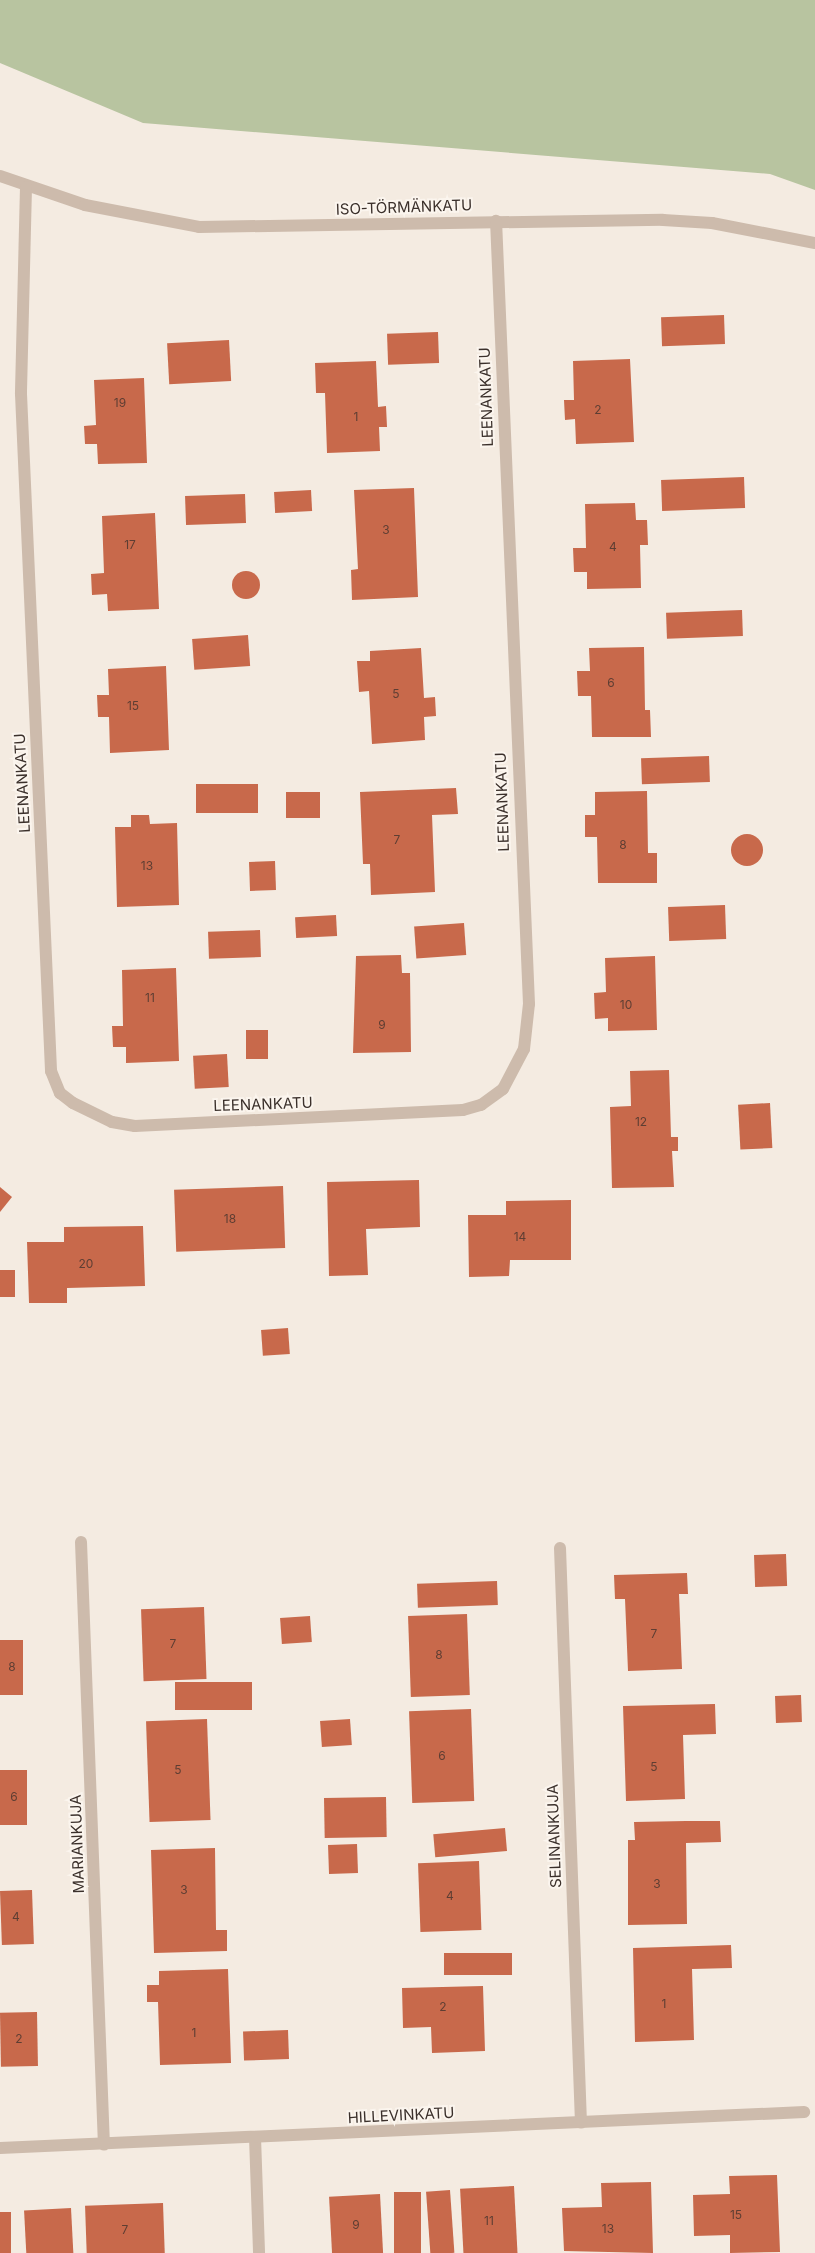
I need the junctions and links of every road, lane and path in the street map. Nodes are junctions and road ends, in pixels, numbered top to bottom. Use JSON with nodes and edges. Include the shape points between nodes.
{"nodes":[{"id":1,"x":0,"y":176,"type":"edge"},
{"id":2,"x":26,"y":187,"type":"junction"},
{"id":3,"x":496,"y":221,"type":"junction"},
{"id":4,"x":815,"y":243,"type":"edge"},
{"id":5,"x":81,"y":1542,"type":"dead end"},
{"id":6,"x":560,"y":1548,"type":"dead end"},
{"id":7,"x":804,"y":2112,"type":"dead end"},
{"id":8,"x":581,"y":2123,"type":"junction"},
{"id":9,"x":255,"y":2137,"type":"junction"},
{"id":10,"x":104,"y":2145,"type":"junction"},
{"id":11,"x":0,"y":2148,"type":"edge"},
{"id":12,"x":259,"y":2253,"type":"edge"}],
"edges":[{"from":1,"to":2,"type":"street","name":"ISO-TÖRMÄNKATU"},
{"from":2,"to":3,"type":"street","name":"ISO-TÖRMÄNKATU","via":[[133,217],[199,227]]},
{"from":2,"to":3,"type":"street","name":"LEENANKATU","via":[[21,394],[52,1071],[60,1094],[73,1103],[112,1122],[135,1126],[463,1110],[481,1105],[504,1089],[524,1050],[529,1004]]},
{"from":3,"to":4,"type":"street","name":"ISO-TÖRMÄNKATU","via":[[712,223]]},
{"from":5,"to":10,"type":"street","name":"MARIANKUJA"},
{"from":6,"to":8,"type":"street","name":"SELINANKUJA"},
{"from":7,"to":8,"type":"street","name":"HILLEVINKATU"},
{"from":8,"to":9,"type":"street","name":"HILLEVINKATU"},
{"from":9,"to":10,"type":"street","name":"HILLEVINKATU"},
{"from":9,"to":12,"type":"street"},
{"from":10,"to":11,"type":"street","name":"HILLEVINKATU"}]}
